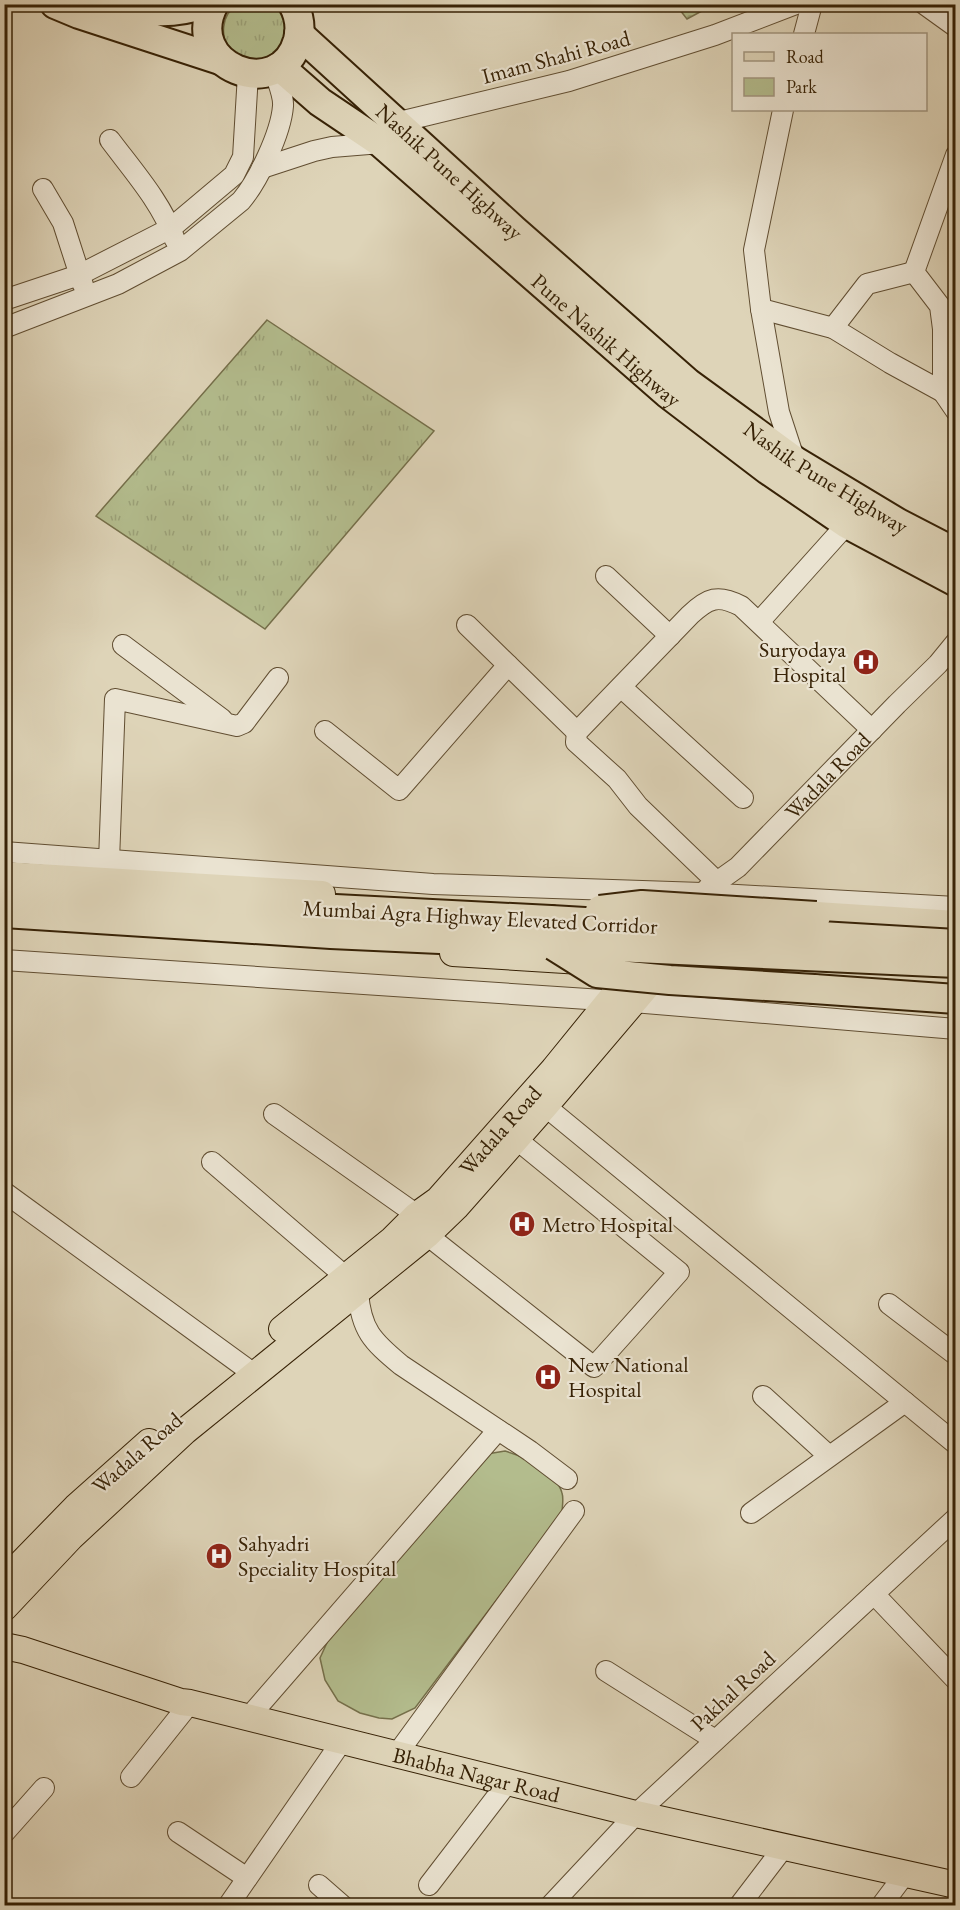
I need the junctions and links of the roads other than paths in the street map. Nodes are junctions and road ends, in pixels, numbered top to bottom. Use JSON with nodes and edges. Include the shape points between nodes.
{"nodes":[{"id":1,"x":55,"y":4,"type":"edge"},
{"id":2,"x":116,"y":4,"type":"edge"},
{"id":3,"x":204,"y":4,"type":"edge"},
{"id":4,"x":214,"y":4,"type":"edge"},
{"id":5,"x":292,"y":4,"type":"edge"},
{"id":6,"x":796,"y":4,"type":"edge"},
{"id":7,"x":812,"y":4,"type":"edge"},
{"id":8,"x":924,"y":4,"type":"edge"},
{"id":9,"x":953,"y":17,"type":"edge"},
{"id":10,"x":804,"y":33,"type":"edge"},
{"id":11,"x":299,"y":34,"type":"junction"},
{"id":12,"x":220,"y":60,"type":"junction"},
{"id":13,"x":267,"y":70,"type":"junction"},
{"id":14,"x":783,"y":111,"type":"edge"},
{"id":15,"x":388,"y":133,"type":"junction"},
{"id":16,"x":110,"y":140,"type":"dead end"},
{"id":17,"x":956,"y":155,"type":"edge"},
{"id":18,"x":262,"y":168,"type":"junction"},
{"id":19,"x":43,"y":189,"type":"dead end"},
{"id":20,"x":171,"y":228,"type":"junction"},
{"id":21,"x":180,"y":251,"type":"junction"},
{"id":22,"x":914,"y":272,"type":"junction"},
{"id":23,"x":79,"y":275,"type":"junction"},
{"id":24,"x":88,"y":296,"type":"junction"},
{"id":25,"x":4,"y":300,"type":"edge"},
{"id":26,"x":948,"y":304,"type":"edge"},
{"id":27,"x":760,"y":309,"type":"junction"},
{"id":28,"x":4,"y":328,"type":"edge"},
{"id":29,"x":833,"y":328,"type":"junction"},
{"id":30,"x":943,"y":392,"type":"junction"},
{"id":31,"x":956,"y":411,"type":"edge"},
{"id":32,"x":795,"y":461,"type":"junction"},
{"id":33,"x":847,"y":524,"type":"junction"},
{"id":34,"x":956,"y":553,"type":"edge"},
{"id":35,"x":606,"y":576,"type":"dead end"},
{"id":36,"x":956,"y":582,"type":"edge"},
{"id":37,"x":759,"y":622,"type":"junction"},
{"id":38,"x":467,"y":625,"type":"dead end"},
{"id":39,"x":670,"y":636,"type":"junction"},
{"id":40,"x":956,"y":642,"type":"edge"},
{"id":41,"x":123,"y":645,"type":"dead end"},
{"id":42,"x":508,"y":665,"type":"junction"},
{"id":43,"x":278,"y":678,"type":"dead end"},
{"id":44,"x":621,"y":687,"type":"junction"},
{"id":45,"x":229,"y":724,"type":"junction"},
{"id":46,"x":872,"y":730,"type":"junction"},
{"id":47,"x":325,"y":732,"type":"dead end"},
{"id":48,"x":577,"y":732,"type":"junction"},
{"id":49,"x":743,"y":798,"type":"dead end"},
{"id":50,"x":4,"y":852,"type":"edge"},
{"id":51,"x":110,"y":861,"type":"junction"},
{"id":52,"x":4,"y":875,"type":"edge"},
{"id":53,"x":4,"y":892,"type":"edge"},
{"id":54,"x":704,"y":901,"type":"junction"},
{"id":55,"x":956,"y":907,"type":"edge"},
{"id":56,"x":4,"y":913,"type":"edge"},
{"id":57,"x":4,"y":925,"type":"edge"},
{"id":58,"x":956,"y":925,"type":"edge"},
{"id":59,"x":551,"y":932,"type":"junction"},
{"id":60,"x":956,"y":934,"type":"edge"},
{"id":61,"x":956,"y":944,"type":"edge"},
{"id":62,"x":4,"y":960,"type":"edge"},
{"id":63,"x":956,"y":963,"type":"edge"},
{"id":64,"x":651,"y":966,"type":"junction"},
{"id":65,"x":956,"y":985,"type":"edge"},
{"id":66,"x":956,"y":999,"type":"edge"},
{"id":67,"x":622,"y":1002,"type":"junction"},
{"id":68,"x":956,"y":1029,"type":"edge"},
{"id":69,"x":545,"y":1106,"type":"junction"},
{"id":70,"x":274,"y":1114,"type":"dead end"},
{"id":71,"x":516,"y":1139,"type":"junction"},
{"id":72,"x":212,"y":1162,"type":"dead end"},
{"id":73,"x":4,"y":1192,"type":"edge"},
{"id":74,"x":422,"y":1225,"type":"junction"},
{"id":75,"x":352,"y":1285,"type":"junction"},
{"id":76,"x":889,"y":1304,"type":"dead end"},
{"id":77,"x":956,"y":1355,"type":"edge"},
{"id":78,"x":247,"y":1369,"type":"junction"},
{"id":79,"x":763,"y":1396,"type":"dead end"},
{"id":80,"x":905,"y":1402,"type":"junction"},
{"id":81,"x":498,"y":1430,"type":"junction"},
{"id":82,"x":956,"y":1444,"type":"edge"},
{"id":83,"x":829,"y":1456,"type":"junction"},
{"id":84,"x":567,"y":1479,"type":"dead end"},
{"id":85,"x":574,"y":1511,"type":"dead end"},
{"id":86,"x":751,"y":1513,"type":"dead end"},
{"id":87,"x":956,"y":1518,"type":"edge"},
{"id":88,"x":9,"y":1567,"type":"edge"},
{"id":89,"x":874,"y":1594,"type":"junction"},
{"id":90,"x":4,"y":1608,"type":"edge"},
{"id":91,"x":4,"y":1646,"type":"edge"},
{"id":92,"x":606,"y":1671,"type":"dead end"},
{"id":93,"x":955,"y":1680,"type":"edge"},
{"id":94,"x":190,"y":1703,"type":"junction"},
{"id":95,"x":249,"y":1717,"type":"junction"},
{"id":96,"x":715,"y":1740,"type":"junction"},
{"id":97,"x":342,"y":1741,"type":"junction"},
{"id":98,"x":397,"y":1754,"type":"junction"},
{"id":99,"x":131,"y":1777,"type":"dead end"},
{"id":100,"x":508,"y":1782,"type":"junction"},
{"id":101,"x":44,"y":1788,"type":"dead end"},
{"id":102,"x":636,"y":1814,"type":"junction"},
{"id":103,"x":178,"y":1832,"type":"dead end"},
{"id":104,"x":4,"y":1833,"type":"edge"},
{"id":105,"x":784,"y":1847,"type":"junction"},
{"id":106,"x":905,"y":1874,"type":"junction"},
{"id":107,"x":247,"y":1878,"type":"junction"},
{"id":108,"x":319,"y":1885,"type":"dead end"},
{"id":109,"x":956,"y":1885,"type":"edge"},
{"id":110,"x":429,"y":1886,"type":"dead end"},
{"id":111,"x":228,"y":1905,"type":"edge"},
{"id":112,"x":343,"y":1905,"type":"edge"},
{"id":113,"x":550,"y":1905,"type":"edge"},
{"id":114,"x":739,"y":1905,"type":"edge"},
{"id":115,"x":881,"y":1905,"type":"edge"}],
"edges":[{"from":1,"to":12,"type":"highway","name":"Pune Nashik Highway"},
{"from":2,"to":3,"type":"highway","via":[[162,13]]},
{"from":4,"to":12,"type":"highway","via":[[208,37]]},
{"from":5,"to":11,"type":"highway","via":[[299,20]]},
{"from":6,"to":15,"type":"street","name":"Imam Shahi Road","via":[[715,35]]},
{"from":7,"to":10,"type":"street"},
{"from":8,"to":9,"type":"street"},
{"from":11,"to":13,"type":"highway","via":[[291,56]]},
{"from":11,"to":15,"type":"highway","name":"Nashik Pune Highway"},
{"from":12,"to":13,"type":"highway","name":"Pune Nashik Highway","via":[[228,66]]},
{"from":13,"to":15,"type":"highway","name":"Pune Nashik Highway","via":[[320,102]]},
{"from":13,"to":18,"type":"street","via":[[283,109]]},
{"from":13,"to":20,"type":"street","via":[[243,157],[234,175]]},
{"from":14,"to":27,"type":"street","via":[[754,250]]},
{"from":15,"to":18,"type":"street","name":"Imam Shahi Road"},
{"from":15,"to":32,"type":"highway","name":"Nashik Pune Highway","via":[[688,383]]},
{"from":15,"to":33,"type":"highway","name":"Pune Nashik Highway","via":[[667,393]]},
{"from":16,"to":20,"type":"street"},
{"from":17,"to":22,"type":"street"},
{"from":18,"to":21,"type":"street","via":[[241,201]]},
{"from":19,"to":23,"type":"street","via":[[63,223]]},
{"from":20,"to":21,"type":"street"},
{"from":20,"to":23,"type":"street"},
{"from":21,"to":24,"type":"street"},
{"from":22,"to":26,"type":"street"},
{"from":22,"to":29,"type":"street","via":[[867,284]]},
{"from":23,"to":24,"type":"street"},
{"from":23,"to":25,"type":"street"},
{"from":24,"to":28,"type":"street"},
{"from":26,"to":30,"type":"street","via":[[943,329]]},
{"from":27,"to":29,"type":"street"},
{"from":27,"to":32,"type":"street","via":[[779,412]]},
{"from":29,"to":30,"type":"street"},
{"from":30,"to":31,"type":"street"},
{"from":32,"to":34,"type":"highway","name":"Nashik Pune Highway"},
{"from":33,"to":36,"type":"highway","name":"Pune Nashik Highway"},
{"from":33,"to":37,"type":"street"},
{"from":35,"to":39,"type":"street"},
{"from":37,"to":39,"type":"street","via":[[729,599],[716,598],[702,604]]},
{"from":37,"to":46,"type":"street"},
{"from":38,"to":42,"type":"street"},
{"from":39,"to":44,"type":"street"},
{"from":40,"to":46,"type":"street","name":"Wadala Road"},
{"from":41,"to":45,"type":"street"},
{"from":42,"to":47,"type":"street","via":[[399,790]]},
{"from":42,"to":48,"type":"street"},
{"from":43,"to":45,"type":"street","via":[[244,723]]},
{"from":44,"to":48,"type":"street"},
{"from":44,"to":49,"type":"street"},
{"from":45,"to":51,"type":"street","via":[[115,699]]},
{"from":46,"to":54,"type":"street","name":"Wadala Road"},
{"from":48,"to":54,"type":"street","via":[[576,742],[617,780],[638,806]]},
{"from":50,"to":51,"type":"street"},
{"from":51,"to":54,"type":"street"},
{"from":52,"to":54,"type":"main road"},
{"from":53,"to":59,"type":"highway","name":"Mumbai Agra Highway Elevated Corridor"},
{"from":54,"to":55,"type":"street"},
{"from":54,"to":60,"type":"main road"},
{"from":54,"to":64,"type":"main road"},
{"from":56,"to":59,"type":"highway","name":"Mumbai Agra Highway Elevated Corridor","via":[[331,934]]},
{"from":57,"to":64,"type":"main road"},
{"from":58,"to":59,"type":"highway","bridge":true,"via":[[642,905],[609,908]]},
{"from":59,"to":61,"type":"highway","name":"Mumbai Agra Highway Elevated Corridor","bridge":true},
{"from":59,"to":63,"type":"highway","name":"Mumbai Agra Highway Elevated Corridor","bridge":true},
{"from":59,"to":66,"type":"highway","bridge":true,"via":[[597,973]]},
{"from":62,"to":67,"type":"street"},
{"from":64,"to":65,"type":"main road"},
{"from":64,"to":67,"type":"main road"},
{"from":67,"to":68,"type":"street"},
{"from":67,"to":69,"type":"main road","name":"Wadala Road"},
{"from":67,"to":74,"type":"main road","name":"Wadala Road","via":[[554,1069],[438,1200]]},
{"from":69,"to":71,"type":"main road","name":"Wadala Road"},
{"from":69,"to":80,"type":"street"},
{"from":70,"to":74,"type":"street"},
{"from":71,"to":74,"type":"main road","name":"Wadala Road","via":[[456,1207]]},
{"from":71,"to":74,"type":"street","via":[[679,1272],[594,1367]]},
{"from":72,"to":75,"type":"street"},
{"from":73,"to":78,"type":"street"},
{"from":74,"to":75,"type":"main road","name":"Wadala Road"},
{"from":75,"to":78,"type":"main road","name":"Wadala Road"},
{"from":75,"to":81,"type":"street","via":[[359,1314],[381,1348]]},
{"from":76,"to":77,"type":"street"},
{"from":78,"to":88,"type":"main road","name":"Wadala Road","via":[[76,1507]]},
{"from":78,"to":90,"type":"main road","name":"Wadala Road"},
{"from":79,"to":83,"type":"street"},
{"from":80,"to":82,"type":"street"},
{"from":80,"to":83,"type":"street"},
{"from":81,"to":84,"type":"street"},
{"from":81,"to":95,"type":"street"},
{"from":83,"to":86,"type":"street"},
{"from":85,"to":98,"type":"street"},
{"from":87,"to":89,"type":"street","name":"Pakhal Road"},
{"from":89,"to":93,"type":"street"},
{"from":89,"to":96,"type":"street","name":"Pakhal Road"},
{"from":91,"to":94,"type":"main road","name":"Bhabha Nagar Road"},
{"from":92,"to":96,"type":"street"},
{"from":94,"to":95,"type":"main road","name":"Bhabha Nagar Road"},
{"from":94,"to":99,"type":"street"},
{"from":95,"to":97,"type":"main road","name":"Bhabha Nagar Road"},
{"from":96,"to":102,"type":"street","name":"Pakhal Road"},
{"from":97,"to":98,"type":"main road","name":"Bhabha Nagar Road"},
{"from":97,"to":107,"type":"street"},
{"from":98,"to":100,"type":"main road","name":"Bhabha Nagar Road"},
{"from":100,"to":102,"type":"main road","name":"Bhabha Nagar Road"},
{"from":100,"to":110,"type":"street"},
{"from":101,"to":104,"type":"street"},
{"from":102,"to":105,"type":"main road","name":"Bhabha Nagar Road"},
{"from":102,"to":113,"type":"street","name":"Pakhal Road"},
{"from":103,"to":107,"type":"street"},
{"from":105,"to":106,"type":"main road","name":"Bhabha Nagar Road"},
{"from":105,"to":114,"type":"street"},
{"from":106,"to":109,"type":"main road","name":"Bhabha Nagar Road"},
{"from":106,"to":115,"type":"street"},
{"from":107,"to":111,"type":"street"},
{"from":108,"to":112,"type":"street"}]}
